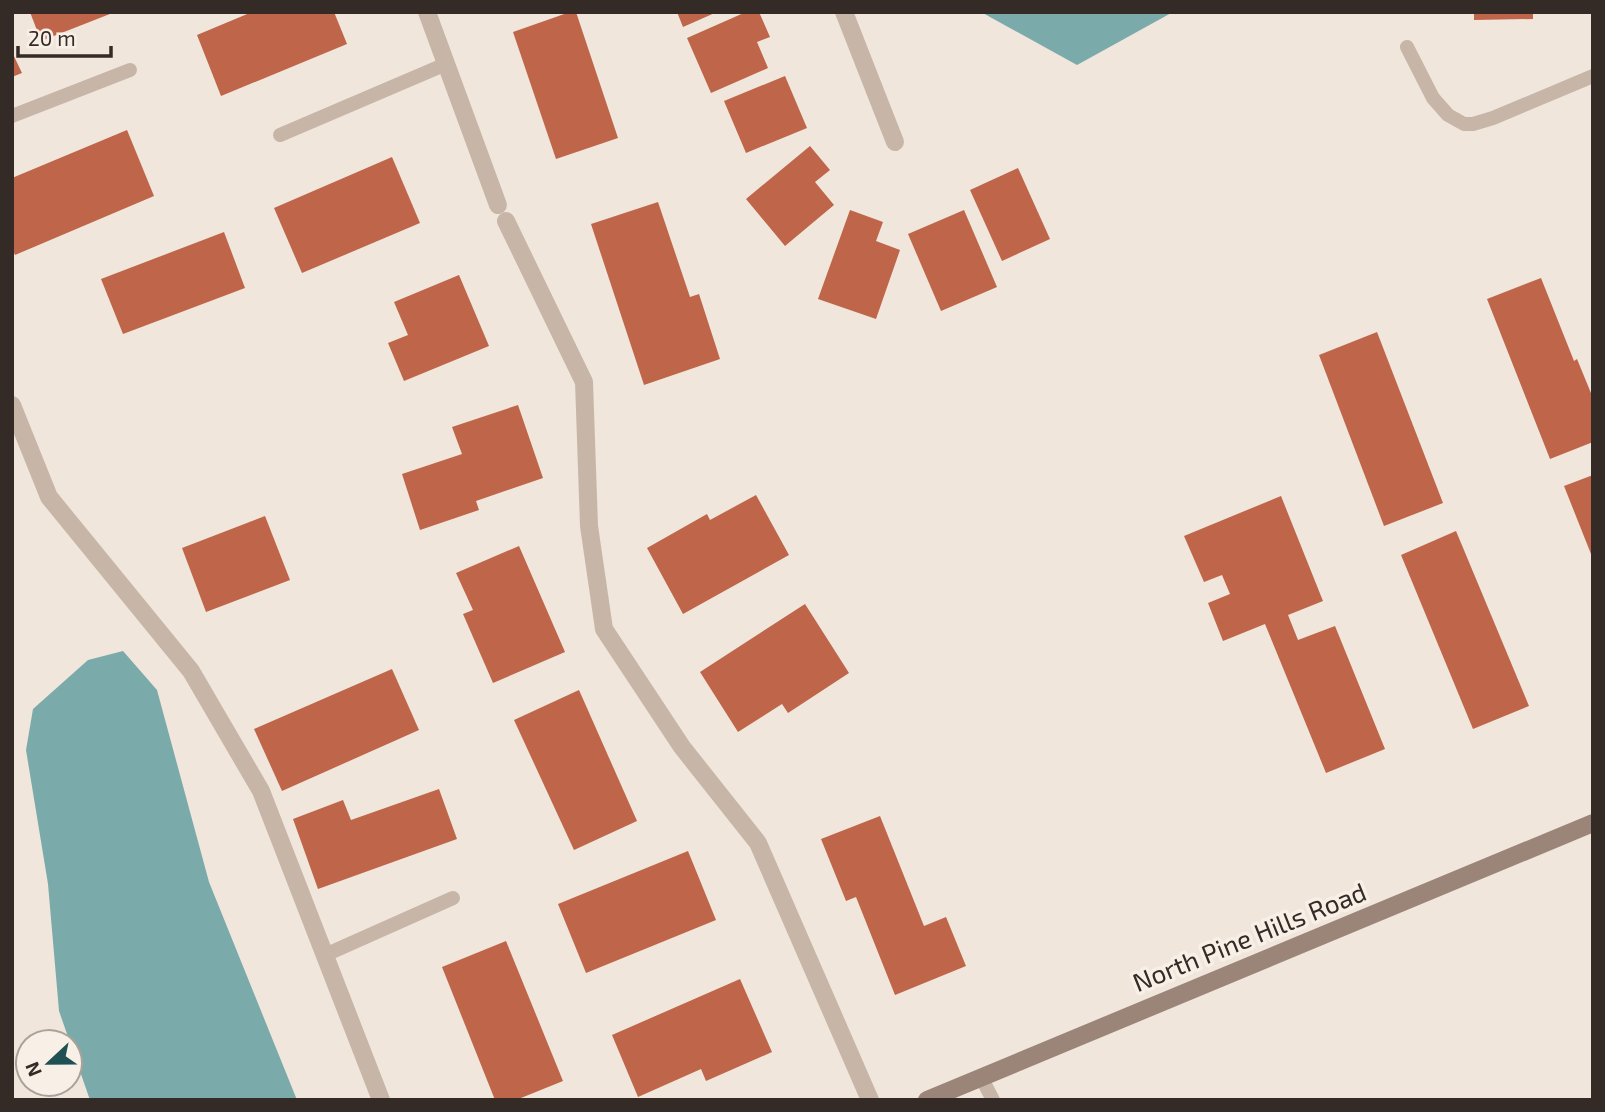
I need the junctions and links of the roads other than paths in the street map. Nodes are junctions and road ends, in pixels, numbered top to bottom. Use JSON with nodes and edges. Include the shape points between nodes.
{"nodes":[{"id":1,"x":427,"y":12,"type":"edge"},
{"id":2,"x":844,"y":12,"type":"edge"},
{"id":3,"x":1407,"y":47,"type":"dead end"},
{"id":4,"x":446,"y":64,"type":"junction"},
{"id":5,"x":130,"y":70,"type":"dead end"},
{"id":6,"x":1593,"y":76,"type":"edge"},
{"id":7,"x":12,"y":116,"type":"edge"},
{"id":8,"x":280,"y":135,"type":"dead end"},
{"id":9,"x":895,"y":142,"type":"dead end"},
{"id":10,"x":12,"y":405,"type":"edge"},
{"id":11,"x":1593,"y":823,"type":"edge"},
{"id":12,"x":453,"y":898,"type":"dead end"},
{"id":13,"x":325,"y":955,"type":"junction"},
{"id":14,"x":981,"y":1077,"type":"junction"},
{"id":15,"x":381,"y":1100,"type":"edge"},
{"id":16,"x":870,"y":1100,"type":"edge"},
{"id":17,"x":927,"y":1100,"type":"edge"},
{"id":18,"x":993,"y":1100,"type":"edge"}],
"edges":[{"from":1,"to":4,"type":"street"},
{"from":2,"to":9,"type":"street"},
{"from":3,"to":6,"type":"lane","via":[[1433,98],[1464,124],[1493,118]]},
{"from":4,"to":8,"type":"lane"},
{"from":4,"to":16,"type":"street","via":[[502,213],[583,382],[589,526],[604,629],[682,747],[758,843]]},
{"from":5,"to":7,"type":"lane"},
{"from":10,"to":13,"type":"street","via":[[49,497],[191,671],[261,791]]},
{"from":11,"to":14,"type":"main road","name":"North Pine Hills Road"},
{"from":12,"to":13,"type":"lane"},
{"from":13,"to":15,"type":"street"},
{"from":14,"to":17,"type":"main road","name":"North Pine Hills Road"},
{"from":14,"to":18,"type":"lane"}]}
